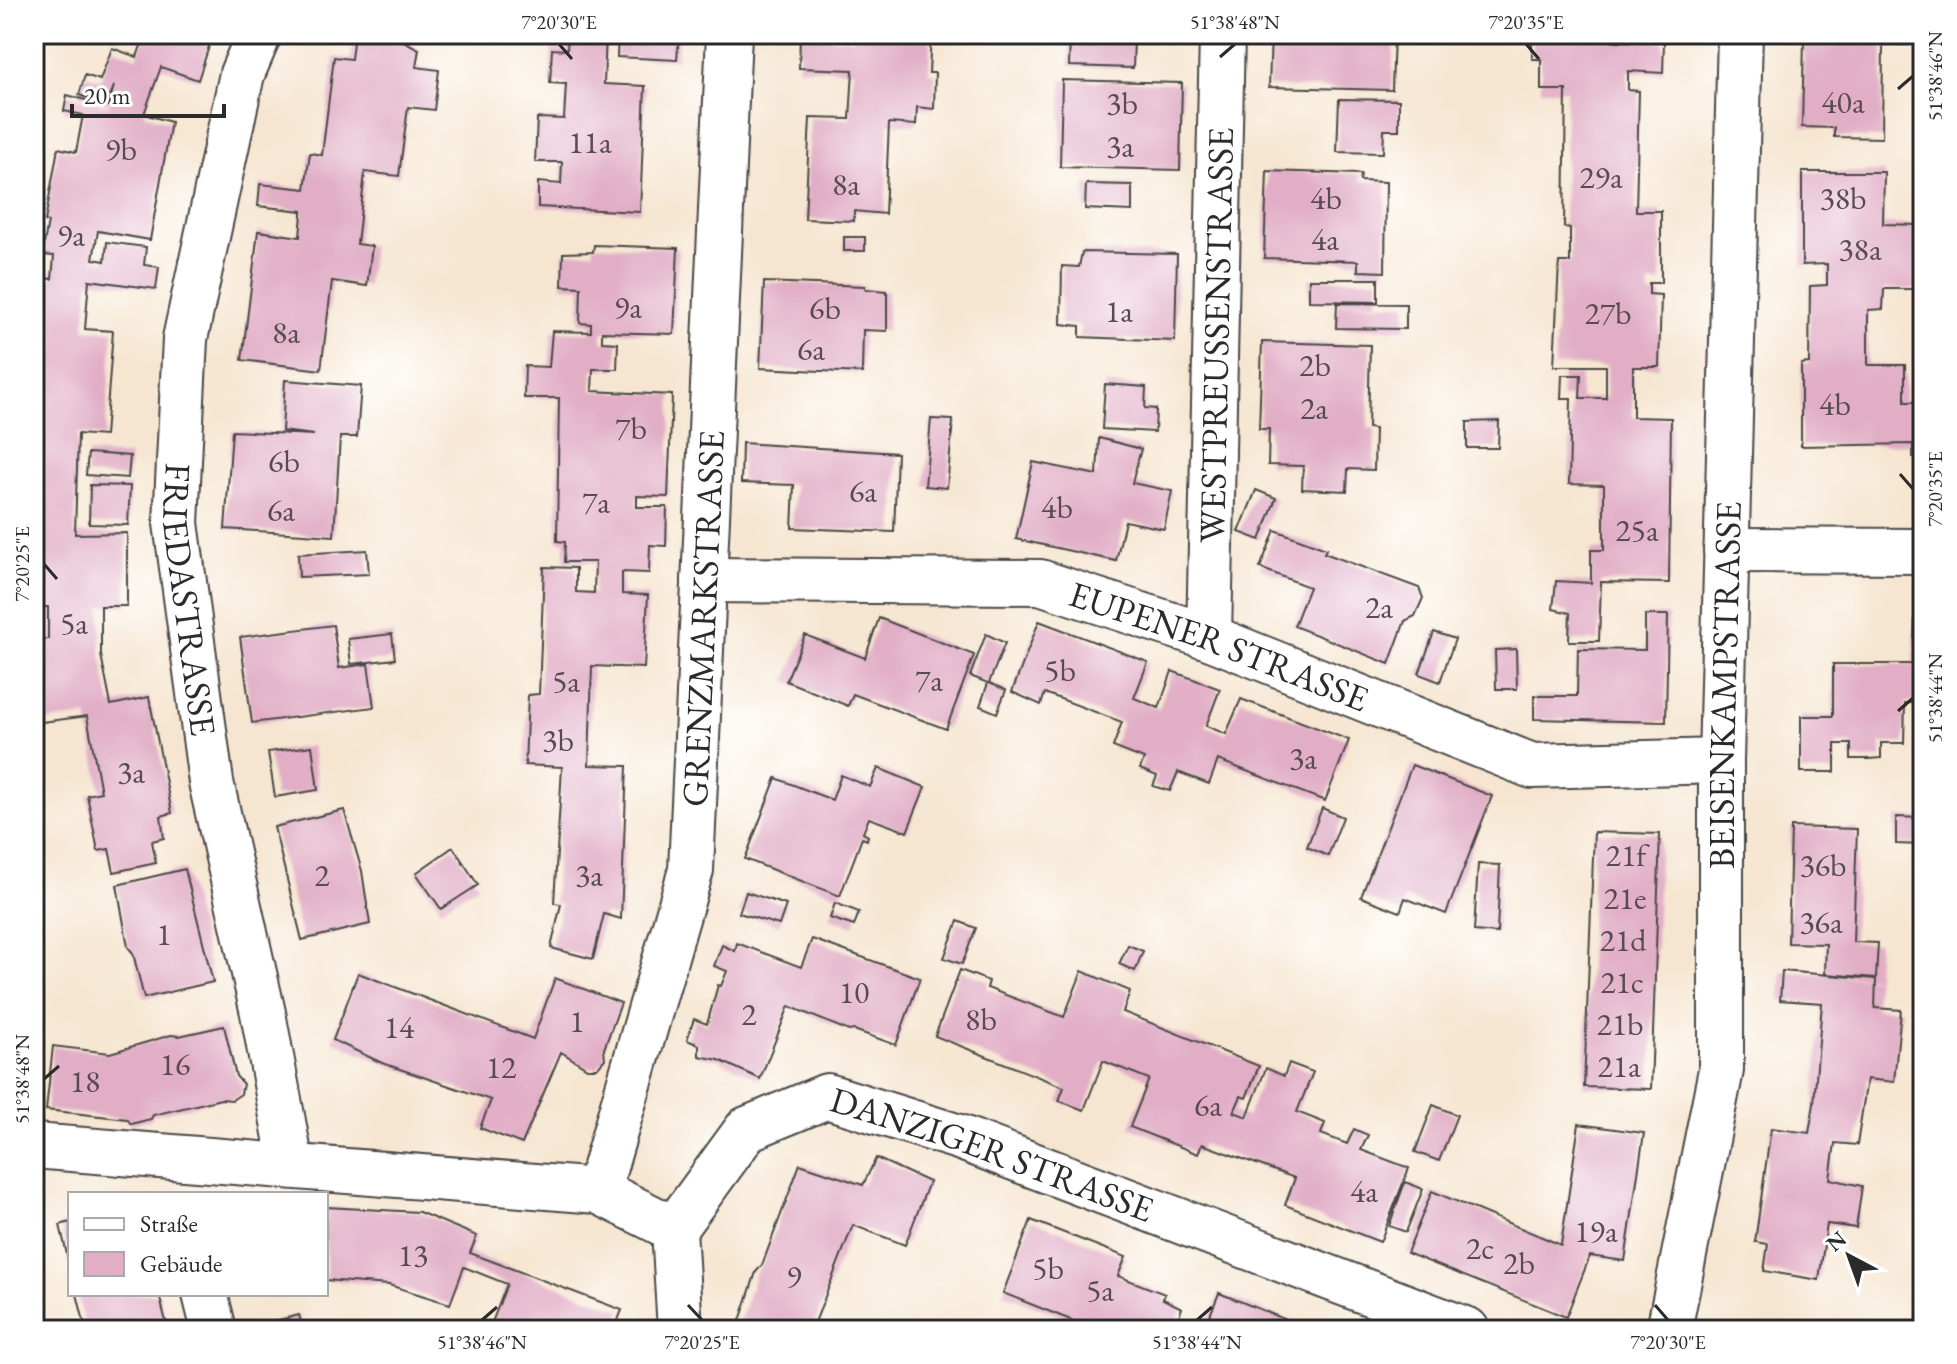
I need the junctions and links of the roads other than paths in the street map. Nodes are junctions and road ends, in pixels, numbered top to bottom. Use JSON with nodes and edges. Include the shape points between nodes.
{"nodes":[{"id":1,"x":259,"y":34,"type":"edge"},
{"id":2,"x":729,"y":34,"type":"edge"},
{"id":3,"x":1222,"y":34,"type":"edge"},
{"id":4,"x":1740,"y":34,"type":"edge"},
{"id":5,"x":1726,"y":550,"type":"junction"},
{"id":6,"x":1923,"y":551,"type":"edge"},
{"id":7,"x":704,"y":580,"type":"junction"},
{"id":8,"x":1209,"y":637,"type":"junction"},
{"id":9,"x":1721,"y":761,"type":"junction"},
{"id":10,"x":34,"y":1146,"type":"edge"},
{"id":11,"x":291,"y":1165,"type":"junction"},
{"id":12,"x":175,"y":1177,"type":"edge"},
{"id":13,"x":598,"y":1191,"type":"junction"},
{"id":14,"x":674,"y":1229,"type":"junction"},
{"id":15,"x":206,"y":1296,"type":"edge"},
{"id":16,"x":214,"y":1330,"type":"edge"},
{"id":17,"x":680,"y":1330,"type":"edge"},
{"id":18,"x":1467,"y":1330,"type":"edge"},
{"id":19,"x":1669,"y":1330,"type":"edge"}],
"edges":[{"from":1,"to":11,"type":"street","name":"FRIEDASTRASSE","via":[[242,74],[185,339],[176,523],[211,782]]},
{"from":2,"to":7,"type":"street","name":"GRENZMARKSTRASSE"},
{"from":3,"to":8,"type":"street","name":"WESTPREUSSENSTRASSE"},
{"from":4,"to":5,"type":"street","name":"BEISENKAMPSTRASSE"},
{"from":5,"to":6,"type":"street"},
{"from":5,"to":9,"type":"street","name":"BEISENKAMPSTRASSE"},
{"from":7,"to":8,"type":"street","name":"EUPENER STRASSE","via":[[1040,582]]},
{"from":7,"to":13,"type":"street","name":"GRENZMARKSTRASSE","via":[[691,870]]},
{"from":8,"to":9,"type":"street","name":"EUPENER STRASSE","via":[[1532,766]]},
{"from":9,"to":19,"type":"street","name":"BEISENKAMPSTRASSE","via":[[1721,1070]]},
{"from":10,"to":12,"type":"street"},
{"from":11,"to":12,"type":"street"},
{"from":11,"to":13,"type":"street"},
{"from":13,"to":14,"type":"street"},
{"from":14,"to":17,"type":"street"},
{"from":14,"to":18,"type":"street","name":"DANZIGER STRASSE","via":[[747,1129],[827,1096],[959,1137]]},
{"from":15,"to":16,"type":"street"}]}
